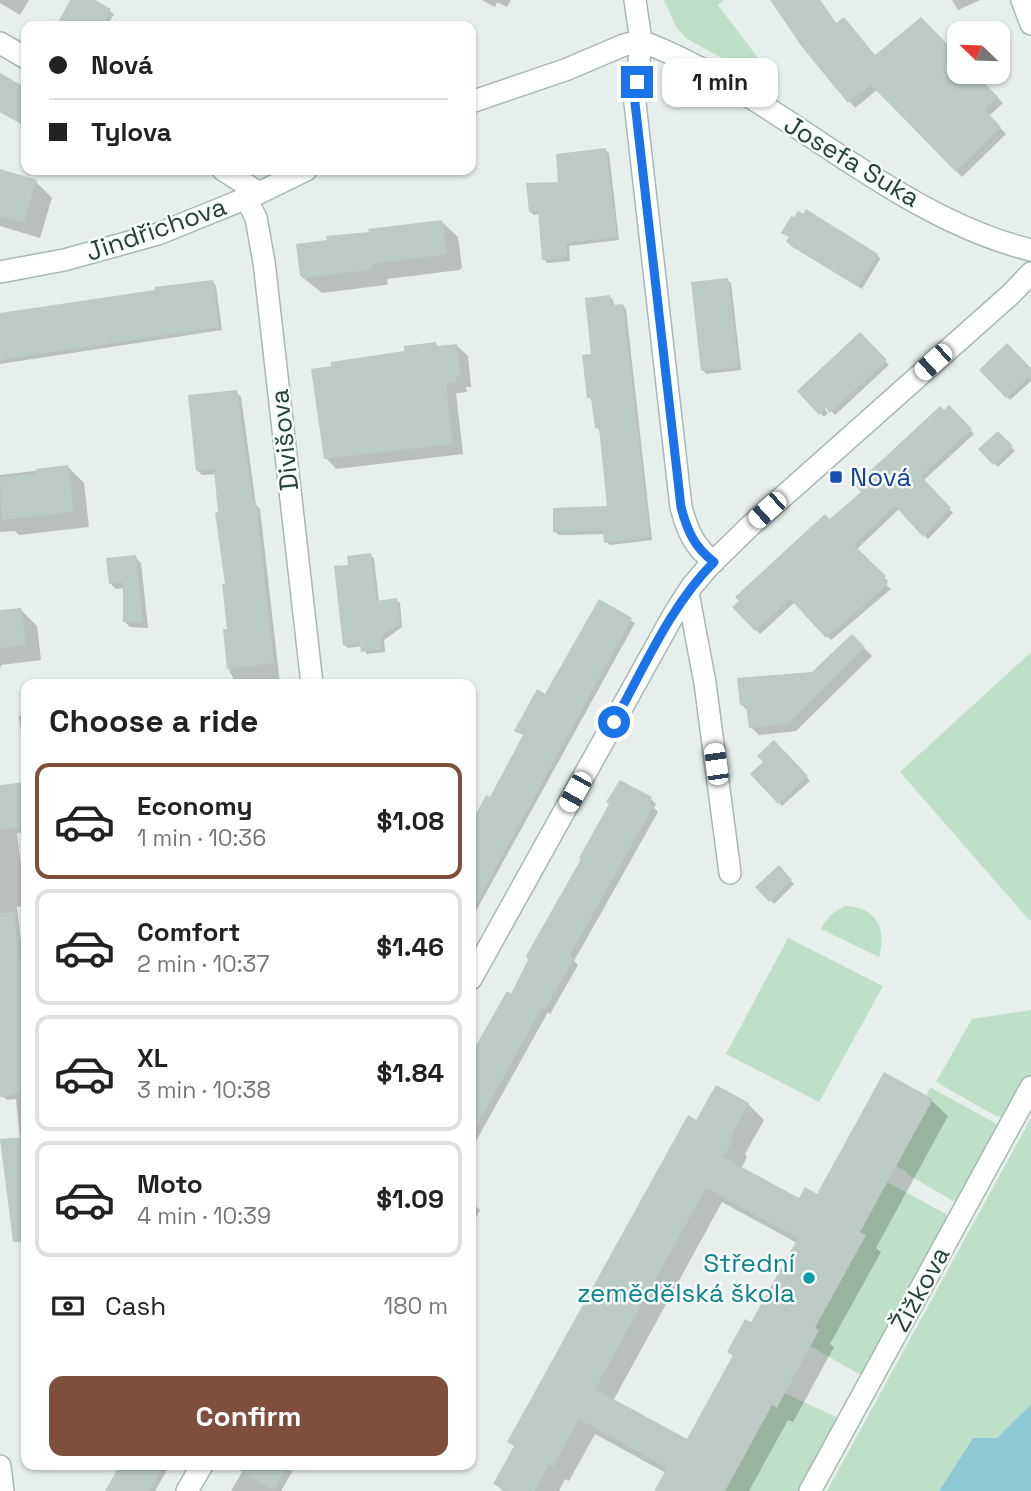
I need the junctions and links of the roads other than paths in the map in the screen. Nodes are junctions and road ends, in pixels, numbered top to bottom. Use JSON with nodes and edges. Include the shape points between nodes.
{"nodes":[{"id":1,"x":635,"y":0,"type":"edge"},
{"id":2,"x":1022,"y":0,"type":"edge"},
{"id":3,"x":1031,"y":24,"type":"edge"},
{"id":4,"x":641,"y":41,"type":"junction"},
{"id":5,"x":0,"y":43,"type":"edge"},
{"id":6,"x":21,"y":55,"type":"edge"},
{"id":7,"x":476,"y":100,"type":"edge"},
{"id":8,"x":229,"y":175,"type":"edge"},
{"id":9,"x":295,"y":175,"type":"edge"},
{"id":10,"x":252,"y":195,"type":"junction"},
{"id":11,"x":1031,"y":250,"type":"edge"},
{"id":12,"x":0,"y":272,"type":"edge"},
{"id":13,"x":1031,"y":273,"type":"edge"},
{"id":14,"x":714,"y":562,"type":"junction"},
{"id":15,"x":688,"y":593,"type":"junction"},
{"id":16,"x":311,"y":679,"type":"edge"},
{"id":17,"x":730,"y":873,"type":"dead end"},
{"id":18,"x":476,"y":970,"type":"edge"},
{"id":19,"x":1031,"y":1087,"type":"edge"},
{"id":20,"x":0,"y":1466,"type":"edge"},
{"id":21,"x":199,"y":1470,"type":"edge"},
{"id":22,"x":3,"y":1491,"type":"edge"},
{"id":23,"x":187,"y":1491,"type":"edge"},
{"id":24,"x":810,"y":1491,"type":"edge"}],
"edges":[{"from":1,"to":4,"type":"street"},
{"from":2,"to":3,"type":"street"},
{"from":4,"to":7,"type":"street"},
{"from":4,"to":11,"type":"street","name":"Josefa Suka","via":[[709,74],[951,220]]},
{"from":4,"to":14,"type":"street","via":[[635,103],[680,496],[686,528],[702,553]]},
{"from":5,"to":6,"type":"street"},
{"from":8,"to":10,"type":"street"},
{"from":9,"to":10,"type":"street","name":"Jindřichova"},
{"from":10,"to":12,"type":"street","name":"Jindřichova","via":[[158,234]]},
{"from":10,"to":16,"type":"street","name":"Divišova","via":[[263,251]]},
{"from":13,"to":14,"type":"street"},
{"from":14,"to":15,"type":"street"},
{"from":15,"to":17,"type":"street"},
{"from":15,"to":18,"type":"street"},
{"from":19,"to":24,"type":"street","name":"Žižkova"},
{"from":20,"to":22,"type":"street"},
{"from":21,"to":23,"type":"street"}]}
